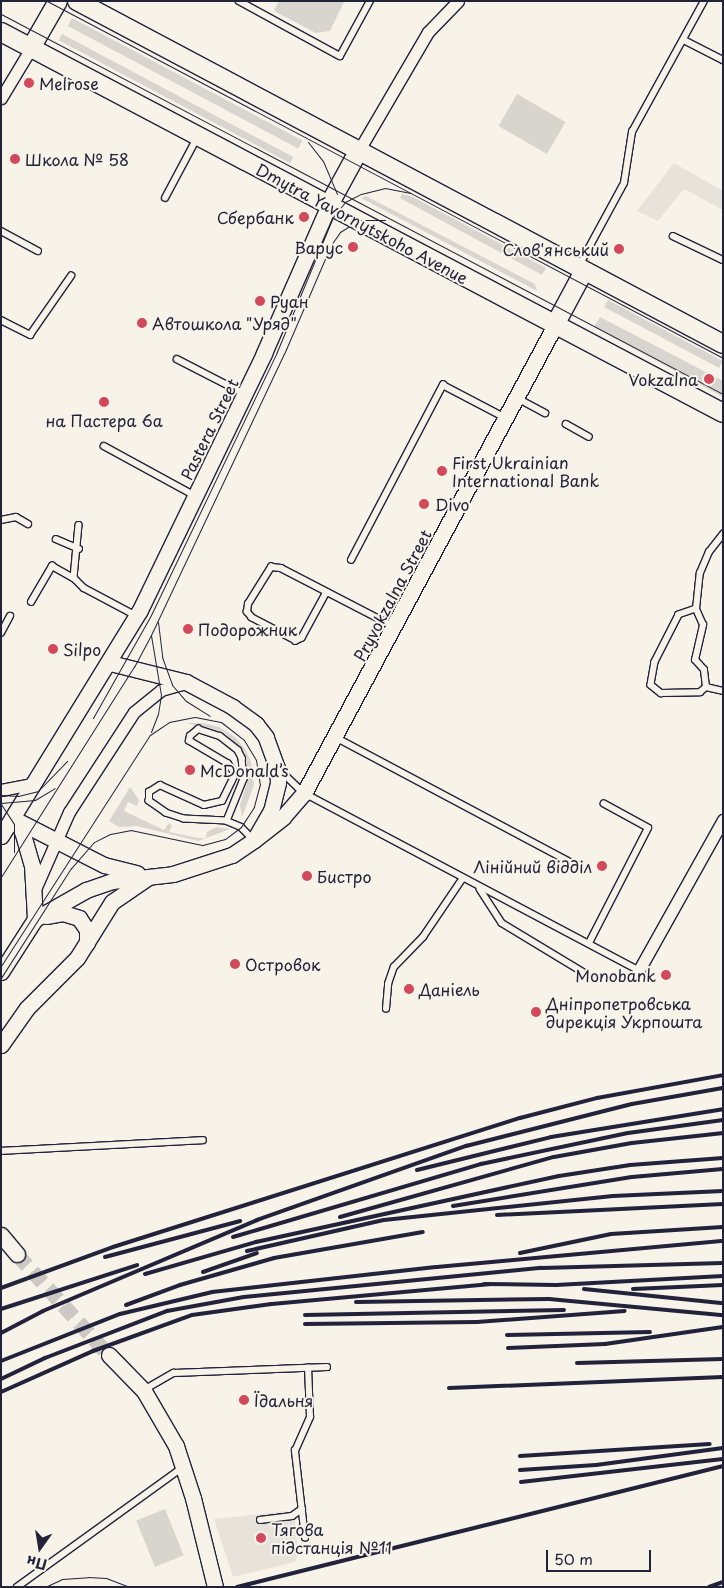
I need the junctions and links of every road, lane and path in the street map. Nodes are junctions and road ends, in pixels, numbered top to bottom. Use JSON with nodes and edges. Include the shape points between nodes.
{"nodes":[{"id":1,"x":58,"y":1,"type":"edge"},
{"id":2,"x":77,"y":1,"type":"edge"},
{"id":3,"x":239,"y":1,"type":"edge"},
{"id":4,"x":370,"y":1,"type":"edge"},
{"id":5,"x":458,"y":1,"type":"edge"},
{"id":6,"x":704,"y":1,"type":"edge"},
{"id":7,"x":1,"y":32,"type":"edge"},
{"id":8,"x":684,"y":40,"type":"junction"},
{"id":9,"x":31,"y":48,"type":"junction"},
{"id":10,"x":723,"y":60,"type":"edge"},
{"id":11,"x":1,"y":98,"type":"edge"},
{"id":12,"x":198,"y":136,"type":"junction"},
{"id":13,"x":359,"y":150,"type":"junction"},
{"id":14,"x":165,"y":198,"type":"dead end"},
{"id":15,"x":329,"y":205,"type":"junction"},
{"id":16,"x":1,"y":231,"type":"edge"},
{"id":17,"x":673,"y":236,"type":"dead end"},
{"id":18,"x":38,"y":251,"type":"dead end"},
{"id":19,"x":723,"y":260,"type":"edge"},
{"id":20,"x":581,"y":269,"type":"junction"},
{"id":21,"x":71,"y":276,"type":"dead end"},
{"id":22,"x":1,"y":320,"type":"edge"},
{"id":23,"x":555,"y":325,"type":"junction"},
{"id":24,"x":723,"y":344,"type":"edge"},
{"id":25,"x":177,"y":359,"type":"dead end"},
{"id":26,"x":245,"y":394,"type":"junction"},
{"id":27,"x":517,"y":398,"type":"junction"},
{"id":28,"x":545,"y":412,"type":"dead end"},
{"id":29,"x":723,"y":413,"type":"edge"},
{"id":30,"x":506,"y":418,"type":"junction"},
{"id":31,"x":566,"y":424,"type":"dead end"},
{"id":32,"x":589,"y":437,"type":"dead end"},
{"id":33,"x":104,"y":446,"type":"dead end"},
{"id":34,"x":196,"y":496,"type":"junction"},
{"id":35,"x":1,"y":520,"type":"edge"},
{"id":36,"x":28,"y":524,"type":"dead end"},
{"id":37,"x":79,"y":525,"type":"dead end"},
{"id":38,"x":723,"y":534,"type":"edge"},
{"id":39,"x":56,"y":539,"type":"dead end"},
{"id":40,"x":79,"y":549,"type":"junction"},
{"id":41,"x":351,"y":560,"type":"dead end"},
{"id":42,"x":74,"y":578,"type":"junction"},
{"id":43,"x":327,"y":592,"type":"junction"},
{"id":44,"x":30,"y":602,"type":"dead end"},
{"id":45,"x":696,"y":609,"type":"junction"},
{"id":46,"x":10,"y":616,"type":"dead end"},
{"id":47,"x":137,"y":616,"type":"junction"},
{"id":48,"x":394,"y":627,"type":"junction"},
{"id":49,"x":1,"y":633,"type":"edge"},
{"id":50,"x":110,"y":663,"type":"junction"},
{"id":51,"x":186,"y":682,"type":"junction"},
{"id":52,"x":706,"y":687,"type":"junction"},
{"id":53,"x":723,"y":691,"type":"edge"},
{"id":54,"x":335,"y":737,"type":"junction"},
{"id":55,"x":277,"y":768,"type":"junction"},
{"id":56,"x":33,"y":784,"type":"junction"},
{"id":57,"x":1,"y":790,"type":"edge"},
{"id":58,"x":304,"y":792,"type":"junction"},
{"id":59,"x":604,"y":804,"type":"dead end"},
{"id":60,"x":7,"y":815,"type":"edge"},
{"id":61,"x":723,"y":820,"type":"edge"},
{"id":62,"x":227,"y":821,"type":"junction"},
{"id":63,"x":1,"y":836,"type":"edge"},
{"id":64,"x":57,"y":840,"type":"junction"},
{"id":65,"x":254,"y":840,"type":"junction"},
{"id":66,"x":568,"y":861,"type":"dead end"},
{"id":67,"x":153,"y":875,"type":"junction"},
{"id":68,"x":463,"y":878,"type":"junction"},
{"id":69,"x":36,"y":887,"type":"junction"},
{"id":70,"x":479,"y":887,"type":"junction"},
{"id":71,"x":35,"y":919,"type":"junction"},
{"id":72,"x":87,"y":943,"type":"junction"},
{"id":73,"x":589,"y":943,"type":"junction"},
{"id":74,"x":639,"y":970,"type":"joint"},
{"id":75,"x":1,"y":972,"type":"edge"},
{"id":76,"x":583,"y":972,"type":"dead end"},
{"id":77,"x":386,"y":1009,"type":"dead end"},
{"id":78,"x":1,"y":1045,"type":"edge"},
{"id":79,"x":203,"y":1140,"type":"dead end"},
{"id":80,"x":1,"y":1152,"type":"edge"},
{"id":81,"x":1,"y":1235,"type":"edge"},
{"id":82,"x":1,"y":1248,"type":"edge"},
{"id":83,"x":109,"y":1355,"type":"tunnel mouth"},
{"id":84,"x":327,"y":1367,"type":"dead end"},
{"id":85,"x":308,"y":1368,"type":"junction"},
{"id":86,"x":144,"y":1391,"type":"junction"},
{"id":87,"x":184,"y":1467,"type":"junction"},
{"id":88,"x":302,"y":1509,"type":"junction"},
{"id":89,"x":260,"y":1520,"type":"dead end"},
{"id":90,"x":305,"y":1538,"type":"dead end"},
{"id":91,"x":18,"y":1587,"type":"edge"},
{"id":92,"x":214,"y":1587,"type":"edge"}],
"edges":[{"from":1,"to":9,"type":"main road"},
{"from":2,"to":13,"type":"main road"},
{"from":3,"to":4,"type":"lane","via":[[340,56]]},
{"from":5,"to":13,"type":"street","via":[[428,32]]},
{"from":6,"to":8,"type":"lane"},
{"from":7,"to":9,"type":"main road","name":"Dmytra Yavornytskoho Avenue"},
{"from":8,"to":10,"type":"lane"},
{"from":8,"to":20,"type":"lane","via":[[632,132],[624,183]]},
{"from":9,"to":11,"type":"street"},
{"from":9,"to":12,"type":"main road","name":"Dmytra Yavornytskoho Avenue"},
{"from":12,"to":14,"type":"lane"},
{"from":12,"to":15,"type":"main road","name":"Dmytra Yavornytskoho Avenue"},
{"from":13,"to":15,"type":"main road"},
{"from":13,"to":20,"type":"main road"},
{"from":15,"to":23,"type":"main road","name":"Dmytra Yavornytskoho Avenue"},
{"from":15,"to":26,"type":"main road","name":"Pastera Street"},
{"from":16,"to":18,"type":"lane"},
{"from":17,"to":19,"type":"lane"},
{"from":20,"to":23,"type":"main road"},
{"from":20,"to":24,"type":"main road"},
{"from":21,"to":22,"type":"lane","via":[[30,335]]},
{"from":23,"to":27,"type":"main road","name":"Pryvokzalna Street"},
{"from":23,"to":29,"type":"main road","name":"Dmytra Yavornytskoho Avenue"},
{"from":25,"to":26,"type":"lane"},
{"from":26,"to":34,"type":"main road","name":"Pastera Street"},
{"from":27,"to":28,"type":"lane"},
{"from":27,"to":30,"type":"main road","name":"Pryvokzalna Street"},
{"from":30,"to":41,"type":"lane","via":[[443,385]]},
{"from":30,"to":48,"type":"main road","name":"Pryvokzalna Street"},
{"from":31,"to":32,"type":"lane"},
{"from":33,"to":34,"type":"lane"},
{"from":34,"to":47,"type":"main road","name":"Pastera Street"},
{"from":35,"to":36,"type":"lane","via":[[16,517]]},
{"from":37,"to":40,"type":"lane"},
{"from":38,"to":45,"type":"lane","via":[[709,552],[700,574]]},
{"from":39,"to":40,"type":"lane"},
{"from":40,"to":42,"type":"lane"},
{"from":42,"to":44,"type":"lane","via":[[52,566]]},
{"from":42,"to":47,"type":"lane","via":[[84,588]]},
{"from":43,"to":43,"type":"lane","via":[[281,568],[271,567],[248,604],[247,612],[252,618],[296,641],[302,638]]},
{"from":43,"to":48,"type":"lane"},
{"from":45,"to":52,"type":"lane","via":[[703,624],[695,660],[704,670]]},
{"from":45,"to":52,"type":"lane","via":[[679,615],[655,662],[651,685],[660,693],[700,692]]},
{"from":46,"to":49,"type":"lane"},
{"from":47,"to":50,"type":"main road","name":"Pastera Street"},
{"from":48,"to":54,"type":"main road","name":"Pryvokzalna Street"},
{"from":50,"to":51,"type":"main road"},
{"from":50,"to":56,"type":"main road","name":"Pastera Street"},
{"from":51,"to":55,"type":"main road","via":[[233,707],[256,724],[266,737]]},
{"from":51,"to":64,"type":"street","via":[[160,690],[134,712],[70,812]]},
{"from":52,"to":53,"type":"lane"},
{"from":54,"to":58,"type":"main road","name":"Pryvokzalna Street"},
{"from":54,"to":66,"type":"lane"},
{"from":55,"to":58,"type":"lane"},
{"from":55,"to":65,"type":"main road","via":[[278,782],[271,811]]},
{"from":56,"to":57,"type":"street"},
{"from":56,"to":60,"type":"main road","name":"Pastera Street"},
{"from":58,"to":65,"type":"main road","name":"Pryvokzalna Street","via":[[283,817]]},
{"from":58,"to":68,"type":"lane"},
{"from":59,"to":73,"type":"lane","via":[[648,828]]},
{"from":60,"to":63,"type":"main road"},
{"from":60,"to":64,"type":"main road"},
{"from":60,"to":69,"type":"main road","via":[[25,838]]},
{"from":61,"to":74,"type":"street"},
{"from":62,"to":62,"type":"lane","via":[[184,819],[166,813],[149,801],[151,788],[165,785],[204,805],[222,801],[235,774],[228,764],[189,741],[198,729],[225,739],[242,758],[244,779]]},
{"from":62,"to":65,"type":"lane","via":[[241,827]]},
{"from":64,"to":67,"type":"main road","via":[[104,865]]},
{"from":64,"to":69,"type":"street"},
{"from":65,"to":67,"type":"main road","name":"Pryvokzalna Street","via":[[211,864]]},
{"from":67,"to":71,"type":"main road","name":"Pryvokzalna Street","via":[[112,881],[86,890]]},
{"from":67,"to":72,"type":"main road","via":[[112,902]]},
{"from":68,"to":70,"type":"lane"},
{"from":68,"to":77,"type":"lane","via":[[423,936],[394,967],[388,984]]},
{"from":69,"to":71,"type":"main road"},
{"from":70,"to":73,"type":"lane"},
{"from":70,"to":76,"type":"lane","via":[[502,923]]},
{"from":71,"to":72,"type":"main road","via":[[63,913],[79,918],[87,930]]},
{"from":71,"to":75,"type":"main road"},
{"from":72,"to":78,"type":"main road","via":[[71,965],[28,1008]]},
{"from":73,"to":74,"type":"lane"},
{"from":79,"to":80,"type":"lane"},
{"from":81,"to":82,"type":"main road","via":[[18,1254]]},
{"from":83,"to":86,"type":"main road"},
{"from":84,"to":85,"type":"lane"},
{"from":85,"to":86,"type":"lane","via":[[174,1373]]},
{"from":85,"to":88,"type":"lane","via":[[310,1417],[295,1451]]},
{"from":86,"to":87,"type":"main road","via":[[164,1422]]},
{"from":87,"to":91,"type":"lane"},
{"from":87,"to":92,"type":"main road"},
{"from":88,"to":89,"type":"lane","via":[[292,1516]]},
{"from":88,"to":90,"type":"lane"}]}
